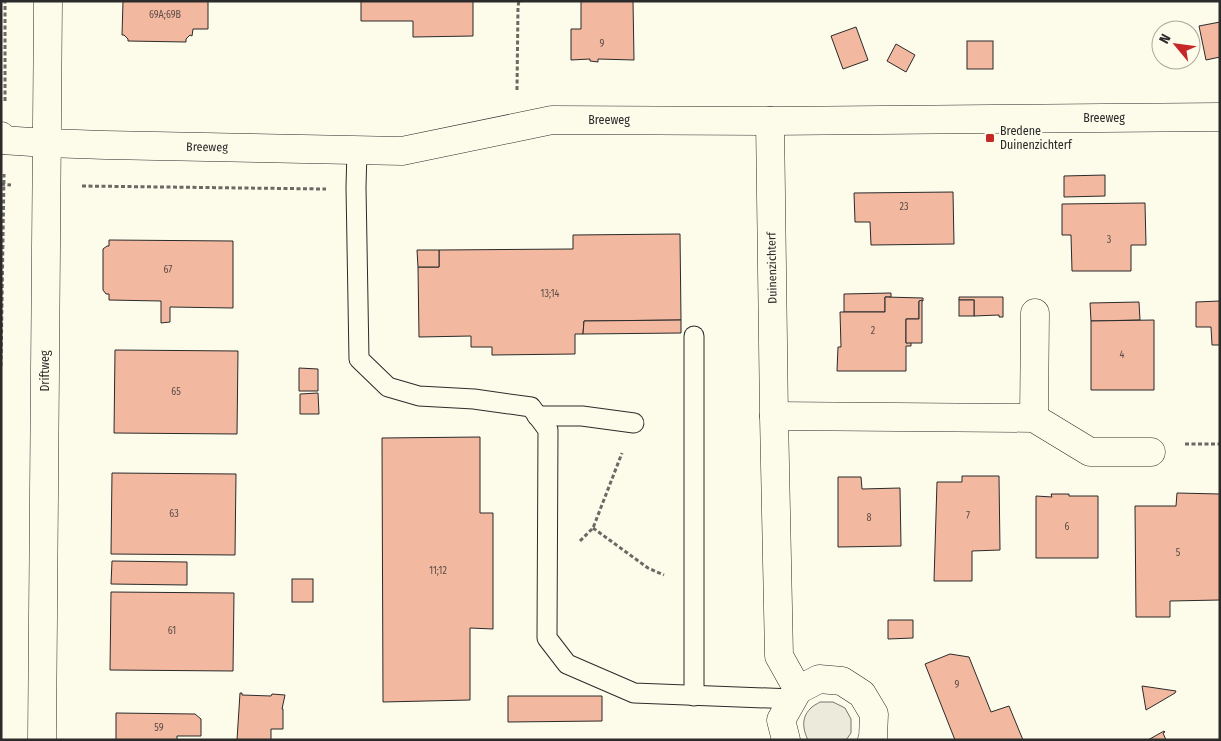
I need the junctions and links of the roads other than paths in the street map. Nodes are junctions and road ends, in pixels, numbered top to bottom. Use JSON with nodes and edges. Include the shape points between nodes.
{"nodes":[{"id":1,"x":48,"y":1,"type":"edge"},
{"id":2,"x":1220,"y":117,"type":"edge"},
{"id":3,"x":770,"y":121,"type":"junction"},
{"id":4,"x":2,"y":139,"type":"edge"},
{"id":5,"x":47,"y":143,"type":"junction"},
{"id":6,"x":357,"y":150,"type":"junction"},
{"id":7,"x":1035,"y":313,"type":"dead end"},
{"id":8,"x":694,"y":336,"type":"dead end"},
{"id":9,"x":537,"y":416,"type":"junction"},
{"id":10,"x":774,"y":416,"type":"junction"},
{"id":11,"x":1034,"y":418,"type":"junction"},
{"id":12,"x":634,"y":423,"type":"road end"},
{"id":13,"x":1151,"y":452,"type":"dead end"},
{"id":14,"x":796,"y":694,"type":"junction"},
{"id":15,"x":694,"y":696,"type":"junction"},
{"id":16,"x":42,"y":740,"type":"edge"},
{"id":17,"x":786,"y":740,"type":"edge"},
{"id":18,"x":872,"y":740,"type":"edge"}],
"edges":[{"from":1,"to":5,"type":"street","name":"Driftweg"},
{"from":2,"to":3,"type":"street","name":"Breeweg"},
{"from":3,"to":6,"type":"street","name":"Breeweg","via":[[552,120],[402,150]]},
{"from":3,"to":10,"type":"street","name":"Duinenzichterf"},
{"from":4,"to":5,"type":"street","name":"Breeweg"},
{"from":5,"to":6,"type":"street","name":"Breeweg"},
{"from":5,"to":16,"type":"street","name":"Driftweg"},
{"from":6,"to":9,"type":"lane","via":[[359,359],[388,387],[419,396],[531,407]]},
{"from":7,"to":11,"type":"street"},
{"from":8,"to":15,"type":"lane"},
{"from":9,"to":12,"type":"lane","via":[[582,416]]},
{"from":9,"to":15,"type":"lane","via":[[548,430],[547,638],[567,664],[634,693]]},
{"from":10,"to":11,"type":"street"},
{"from":10,"to":14,"type":"street","name":"Duinenzichterf","via":[[779,656]]},
{"from":11,"to":13,"type":"street","via":[[1090,452]]},
{"from":14,"to":15,"type":"lane"},
{"from":14,"to":17,"type":"street","via":[[781,720]]},
{"from":14,"to":18,"type":"street","via":[[819,679],[842,681],[862,694],[874,714]]}]}
